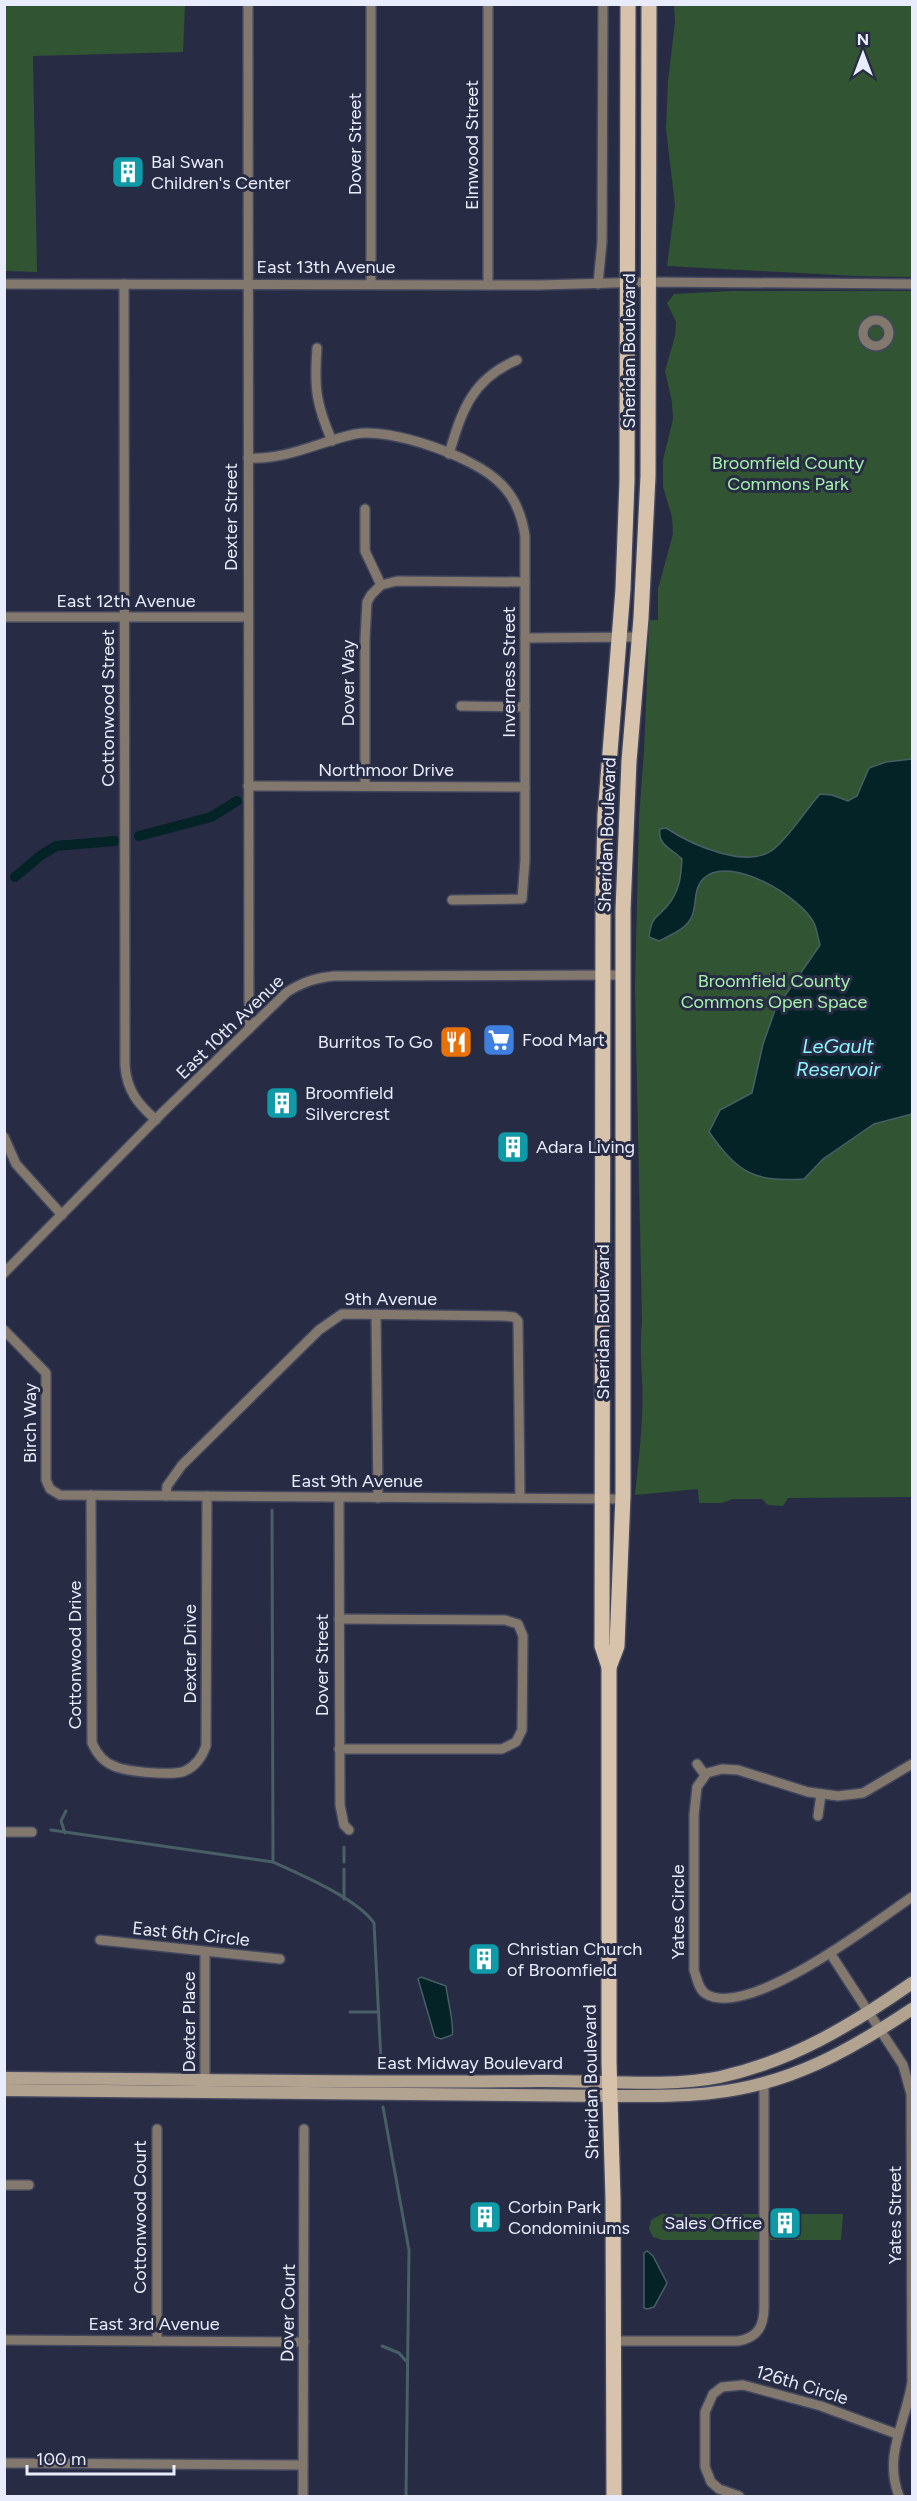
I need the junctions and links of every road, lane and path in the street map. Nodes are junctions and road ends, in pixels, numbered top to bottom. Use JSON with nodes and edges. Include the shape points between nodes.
{"nodes":[{"id":1,"x":248,"y":4,"type":"edge"},
{"id":2,"x":372,"y":4,"type":"edge"},
{"id":3,"x":488,"y":4,"type":"edge"},
{"id":4,"x":603,"y":4,"type":"edge"},
{"id":5,"x":628,"y":4,"type":"edge"},
{"id":6,"x":650,"y":4,"type":"edge"},
{"id":7,"x":628,"y":282,"type":"junction"},
{"id":8,"x":648,"y":282,"type":"junction"},
{"id":9,"x":4,"y":284,"type":"edge"},
{"id":10,"x":124,"y":284,"type":"junction"},
{"id":11,"x":248,"y":284,"type":"junction"},
{"id":12,"x":371,"y":284,"type":"junction"},
{"id":13,"x":598,"y":284,"type":"junction"},
{"id":14,"x":912,"y":284,"type":"edge"},
{"id":15,"x":488,"y":285,"type":"junction"},
{"id":16,"x":317,"y":348,"type":"dead end"},
{"id":17,"x":517,"y":360,"type":"dead end"},
{"id":18,"x":332,"y":441,"type":"junction"},
{"id":19,"x":449,"y":454,"type":"junction"},
{"id":20,"x":248,"y":458,"type":"junction"},
{"id":21,"x":365,"y":509,"type":"dead end"},
{"id":22,"x":525,"y":582,"type":"junction"},
{"id":23,"x":381,"y":585,"type":"junction"},
{"id":24,"x":4,"y":617,"type":"edge"},
{"id":25,"x":125,"y":617,"type":"junction"},
{"id":26,"x":248,"y":617,"type":"junction"},
{"id":27,"x":619,"y":637,"type":"junction"},
{"id":28,"x":640,"y":637,"type":"junction"},
{"id":29,"x":525,"y":638,"type":"junction"},
{"id":30,"x":461,"y":706,"type":"dead end"},
{"id":31,"x":525,"y":707,"type":"junction"},
{"id":32,"x":248,"y":786,"type":"junction"},
{"id":33,"x":365,"y":786,"type":"junction"},
{"id":34,"x":525,"y":787,"type":"junction"},
{"id":35,"x":452,"y":900,"type":"dead end"},
{"id":36,"x":602,"y":975,"type":"junction"},
{"id":37,"x":623,"y":975,"type":"junction"},
{"id":38,"x":249,"y":1029,"type":"junction"},
{"id":39,"x":156,"y":1120,"type":"junction"},
{"id":40,"x":4,"y":1137,"type":"edge"},
{"id":41,"x":62,"y":1215,"type":"junction"},
{"id":42,"x":4,"y":1273,"type":"edge"},
{"id":43,"x":376,"y":1314,"type":"junction"},
{"id":44,"x":4,"y":1330,"type":"edge"},
{"id":45,"x":91,"y":1495,"type":"junction"},
{"id":46,"x":166,"y":1496,"type":"junction"},
{"id":47,"x":207,"y":1496,"type":"junction"},
{"id":48,"x":339,"y":1498,"type":"junction"},
{"id":49,"x":378,"y":1498,"type":"junction"},
{"id":50,"x":520,"y":1498,"type":"junction"},
{"id":51,"x":602,"y":1499,"type":"junction"},
{"id":52,"x":623,"y":1499,"type":"junction"},
{"id":53,"x":339,"y":1619,"type":"junction"},
{"id":54,"x":609,"y":1667,"type":"junction"},
{"id":55,"x":339,"y":1749,"type":"junction"},
{"id":56,"x":697,"y":1764,"type":"dead end"},
{"id":57,"x":912,"y":1764,"type":"edge"},
{"id":58,"x":152,"y":1772,"type":"joint"},
{"id":59,"x":705,"y":1775,"type":"junction"},
{"id":60,"x":821,"y":1794,"type":"junction"},
{"id":61,"x":818,"y":1816,"type":"dead end"},
{"id":62,"x":349,"y":1830,"type":"dead end"},
{"id":63,"x":4,"y":1832,"type":"edge"},
{"id":64,"x":32,"y":1832,"type":"dead end"},
{"id":65,"x":912,"y":1897,"type":"edge"},
{"id":66,"x":100,"y":1940,"type":"dead end"},
{"id":67,"x":205,"y":1953,"type":"junction"},
{"id":68,"x":830,"y":1953,"type":"junction"},
{"id":69,"x":280,"y":1959,"type":"dead end"},
{"id":70,"x":912,"y":1983,"type":"edge"},
{"id":71,"x":912,"y":2009,"type":"edge"},
{"id":72,"x":869,"y":2013,"type":"junction"},
{"id":73,"x":881,"y":2030,"type":"junction"},
{"id":74,"x":4,"y":2078,"type":"edge"},
{"id":75,"x":764,"y":2083,"type":"junction"},
{"id":76,"x":205,"y":2086,"type":"junction"},
{"id":77,"x":610,"y":2088,"type":"junction"},
{"id":78,"x":4,"y":2090,"type":"edge"},
{"id":79,"x":157,"y":2128,"type":"dead end"},
{"id":80,"x":304,"y":2129,"type":"dead end"},
{"id":81,"x":4,"y":2185,"type":"edge"},
{"id":82,"x":28,"y":2185,"type":"dead end"},
{"id":83,"x":912,"y":2203,"type":"edge"},
{"id":84,"x":4,"y":2340,"type":"edge"},
{"id":85,"x":157,"y":2341,"type":"junction"},
{"id":86,"x":614,"y":2341,"type":"junction"},
{"id":87,"x":304,"y":2342,"type":"junction"},
{"id":88,"x":897,"y":2434,"type":"junction"},
{"id":89,"x":4,"y":2463,"type":"edge"},
{"id":90,"x":303,"y":2465,"type":"junction"},
{"id":91,"x":303,"y":2496,"type":"edge"},
{"id":92,"x":614,"y":2496,"type":"edge"},
{"id":93,"x":739,"y":2496,"type":"edge"},
{"id":94,"x":899,"y":2496,"type":"edge"}],
"edges":[{"from":1,"to":11,"type":"street","name":"Dexter Street"},
{"from":2,"to":12,"type":"street","name":"Dover Street"},
{"from":3,"to":15,"type":"street","name":"Elmwood Street"},
{"from":4,"to":13,"type":"street","name":"Sheridan Boulevard","via":[[602,242]]},
{"from":5,"to":7,"type":"main road","name":"Sheridan Boulevard"},
{"from":6,"to":8,"type":"main road","name":"Sheridan Boulevard"},
{"from":7,"to":8,"type":"street","name":"East 13th Avenue"},
{"from":7,"to":13,"type":"street","name":"East 13th Avenue"},
{"from":7,"to":27,"type":"main road","name":"Sheridan Boulevard","via":[[627,481]]},
{"from":8,"to":14,"type":"street","name":"East 13th Avenue"},
{"from":8,"to":28,"type":"main road","name":"Sheridan Boulevard","via":[[648,476]]},
{"from":9,"to":10,"type":"street","name":"East 13th Avenue"},
{"from":10,"to":11,"type":"street","name":"East 13th Avenue"},
{"from":10,"to":25,"type":"street","name":"Cottonwood Street"},
{"from":11,"to":12,"type":"street","name":"East 13th Avenue"},
{"from":11,"to":20,"type":"street","name":"Dexter Street"},
{"from":12,"to":15,"type":"street","name":"East 13th Avenue"},
{"from":13,"to":15,"type":"street","name":"East 13th Avenue"},
{"from":16,"to":18,"type":"street","via":[[318,406]]},
{"from":17,"to":19,"type":"street","via":[[486,378],[473,393],[461,415]]},
{"from":18,"to":19,"type":"street","via":[[355,434],[388,433]]},
{"from":18,"to":20,"type":"street","via":[[278,457]]},
{"from":19,"to":22,"type":"street","name":"Inverness Street","via":[[500,482],[517,507],[525,536]]},
{"from":20,"to":26,"type":"street","name":"Dexter Street"},
{"from":21,"to":23,"type":"street","via":[[365,551]]},
{"from":22,"to":23,"type":"street","via":[[397,581]]},
{"from":22,"to":29,"type":"street","name":"Inverness Street"},
{"from":23,"to":33,"type":"street","name":"Dover Way","via":[[371,595],[365,614]]},
{"from":24,"to":25,"type":"street","name":"East 12th Avenue"},
{"from":25,"to":26,"type":"street","name":"East 12th Avenue"},
{"from":25,"to":39,"type":"street","name":"Cottonwood Street","via":[[124,1066],[129,1089]]},
{"from":26,"to":32,"type":"street","name":"Dexter Street"},
{"from":27,"to":28,"type":"street"},
{"from":27,"to":29,"type":"street"},
{"from":27,"to":36,"type":"main road","name":"Sheridan Boulevard","via":[[605,816]]},
{"from":28,"to":37,"type":"main road","name":"Sheridan Boulevard","via":[[627,815]]},
{"from":29,"to":31,"type":"street","name":"Inverness Street"},
{"from":30,"to":31,"type":"street"},
{"from":31,"to":34,"type":"street","name":"Inverness Street"},
{"from":32,"to":33,"type":"street","name":"Northmoor Drive"},
{"from":32,"to":38,"type":"street","name":"Dexter Street"},
{"from":33,"to":34,"type":"street","name":"Northmoor Drive"},
{"from":34,"to":35,"type":"street","name":"Inverness Street","via":[[522,899]]},
{"from":36,"to":37,"type":"street","name":"East 10th Avenue"},
{"from":36,"to":38,"type":"street","name":"East 10th Avenue","via":[[316,978],[287,992]]},
{"from":36,"to":51,"type":"main road","name":"Sheridan Boulevard"},
{"from":37,"to":52,"type":"main road","name":"Sheridan Boulevard"},
{"from":38,"to":39,"type":"street","name":"East 10th Avenue"},
{"from":39,"to":41,"type":"street","name":"East 10th Avenue"},
{"from":40,"to":41,"type":"street","via":[[16,1164]]},
{"from":41,"to":42,"type":"street","name":"East 10th Avenue"},
{"from":43,"to":46,"type":"street","name":"9th Avenue","via":[[342,1314],[319,1330],[182,1465],[167,1486]]},
{"from":43,"to":49,"type":"street"},
{"from":43,"to":50,"type":"street","name":"9th Avenue","via":[[504,1316],[518,1321]]},
{"from":44,"to":45,"type":"street","name":"Birch Way","via":[[46,1373],[47,1483],[60,1495]]},
{"from":45,"to":46,"type":"street","name":"East 9th Avenue"},
{"from":45,"to":58,"type":"street","name":"Cottonwood Drive","via":[[93,1743],[103,1760],[116,1767]]},
{"from":46,"to":47,"type":"street","name":"East 9th Avenue"},
{"from":47,"to":48,"type":"street","name":"East 9th Avenue"},
{"from":47,"to":58,"type":"street","name":"Dexter Drive","via":[[206,1746],[202,1756],[186,1771]]},
{"from":48,"to":49,"type":"street","name":"East 9th Avenue"},
{"from":48,"to":53,"type":"street","name":"Dover Street"},
{"from":49,"to":50,"type":"street","name":"East 9th Avenue"},
{"from":50,"to":51,"type":"street","name":"East 9th Avenue"},
{"from":51,"to":52,"type":"street","name":"East 9th Avenue"},
{"from":51,"to":54,"type":"main road","name":"Sheridan Boulevard","via":[[602,1646]]},
{"from":52,"to":54,"type":"main road","name":"Sheridan Boulevard","via":[[617,1646]]},
{"from":53,"to":55,"type":"street","name":"Dover Street"},
{"from":53,"to":55,"type":"street","via":[[505,1620],[518,1623],[524,1636],[522,1730],[510,1746]]},
{"from":54,"to":77,"type":"main road","name":"Sheridan Boulevard"},
{"from":55,"to":62,"type":"street","name":"Dover Street","via":[[340,1805],[344,1825]]},
{"from":56,"to":59,"type":"street"},
{"from":57,"to":60,"type":"street","via":[[863,1793]]},
{"from":59,"to":60,"type":"street","via":[[729,1769]]},
{"from":59,"to":68,"type":"street","name":"Yates Circle","via":[[697,1787],[694,1815],[694,1970],[700,1995],[732,1997],[760,1990]]},
{"from":60,"to":61,"type":"street"},
{"from":63,"to":64,"type":"street"},
{"from":65,"to":68,"type":"street","name":"Yates Circle"},
{"from":66,"to":67,"type":"street","name":"East 6th Circle"},
{"from":67,"to":69,"type":"street","name":"East 6th Circle"},
{"from":67,"to":76,"type":"street","name":"Dexter Place"},
{"from":68,"to":72,"type":"street","name":"Yates Street"},
{"from":70,"to":72,"type":"main road","name":"East Midway Boulevard"},
{"from":71,"to":73,"type":"main road","name":"East Midway Boulevard"},
{"from":72,"to":73,"type":"street","name":"Yates Street"},
{"from":72,"to":77,"type":"main road","name":"East Midway Boulevard","via":[[781,2059],[741,2071],[691,2081]]},
{"from":73,"to":75,"type":"main road","name":"East Midway Boulevard","via":[[814,2067]]},
{"from":73,"to":83,"type":"street","name":"Yates Street","via":[[903,2065],[911,2094]]},
{"from":74,"to":76,"type":"main road","name":"East Midway Boulevard"},
{"from":75,"to":77,"type":"main road","name":"East Midway Boulevard","via":[[710,2094]]},
{"from":75,"to":86,"type":"street","via":[[765,2307],[761,2328],[752,2337],[738,2341]]},
{"from":76,"to":77,"type":"main road","name":"East Midway Boulevard"},
{"from":76,"to":78,"type":"main road","name":"East Midway Boulevard"},
{"from":77,"to":86,"type":"main road","name":"Sheridan Boulevard"},
{"from":79,"to":85,"type":"street","name":"Cottonwood Court"},
{"from":80,"to":87,"type":"street","name":"Dover Court"},
{"from":81,"to":82,"type":"street"},
{"from":83,"to":88,"type":"street","name":"Yates Street","via":[[912,2382],[910,2400]]},
{"from":84,"to":85,"type":"street","name":"East 3rd Avenue"},
{"from":85,"to":87,"type":"street","name":"East 3rd Avenue"},
{"from":86,"to":92,"type":"main road","name":"Sheridan Boulevard"},
{"from":87,"to":90,"type":"street","name":"Dover Court"},
{"from":88,"to":93,"type":"street","name":"126th Circle","via":[[821,2406],[743,2385],[722,2387],[713,2394],[705,2412],[705,2467],[718,2489]]},
{"from":88,"to":94,"type":"street","name":"Yates Street","via":[[893,2460]]},
{"from":89,"to":90,"type":"street"},
{"from":90,"to":91,"type":"street","name":"Dover Court"}]}
